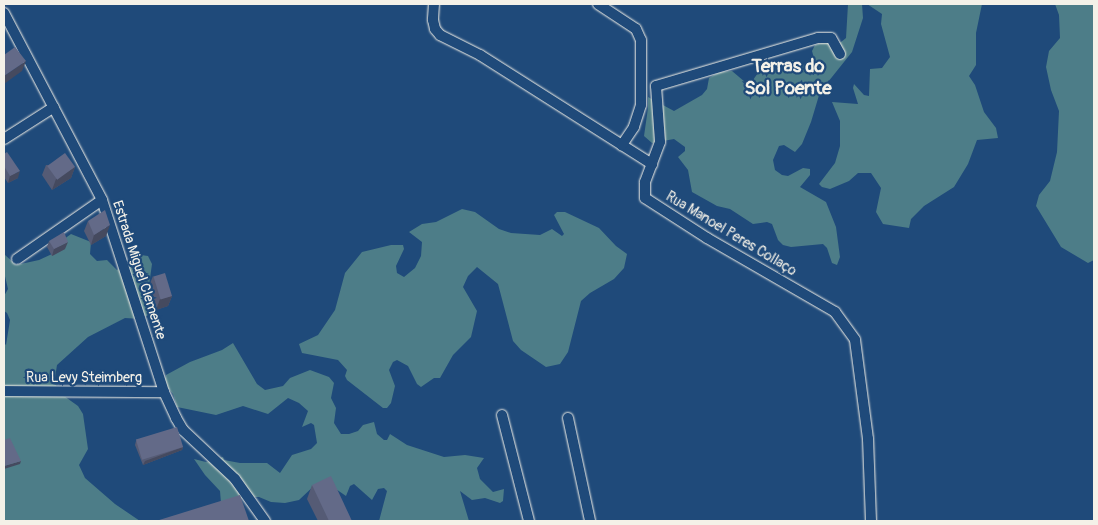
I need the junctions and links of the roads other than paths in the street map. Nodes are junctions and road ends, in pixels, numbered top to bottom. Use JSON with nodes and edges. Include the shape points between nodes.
{"nodes":[{"id":1,"x":434,"y":4,"type":"edge"},
{"id":2,"x":598,"y":4,"type":"edge"},
{"id":3,"x":4,"y":13,"type":"edge"},
{"id":4,"x":840,"y":54,"type":"dead end"},
{"id":5,"x":54,"y":107,"type":"junction"},
{"id":6,"x":4,"y":140,"type":"edge"},
{"id":7,"x":622,"y":145,"type":"junction"},
{"id":8,"x":652,"y":164,"type":"junction"},
{"id":9,"x":102,"y":200,"type":"junction"},
{"id":10,"x":17,"y":259,"type":"dead end"},
{"id":11,"x":4,"y":391,"type":"edge"},
{"id":12,"x":164,"y":392,"type":"junction"},
{"id":13,"x":502,"y":415,"type":"dead end"},
{"id":14,"x":568,"y":418,"type":"dead end"},
{"id":15,"x":265,"y":521,"type":"edge"},
{"id":16,"x":529,"y":521,"type":"edge"},
{"id":17,"x":590,"y":521,"type":"edge"},
{"id":18,"x":871,"y":521,"type":"edge"}],
"edges":[{"from":1,"to":7,"type":"street","via":[[433,20],[440,35],[480,55]]},
{"from":2,"to":7,"type":"street","via":[[636,29],[641,40],[641,105],[634,127]]},
{"from":3,"to":5,"type":"street","name":"Estrada Miguel Clemente"},
{"from":4,"to":8,"type":"street","name":"Rua Manoel Peres Collaço","via":[[830,38],[818,38],[656,86],[660,142]]},
{"from":5,"to":6,"type":"street"},
{"from":5,"to":9,"type":"street","name":"Estrada Miguel Clemente"},
{"from":7,"to":8,"type":"street"},
{"from":8,"to":18,"type":"street","name":"Rua Manoel Peres Collaço","via":[[645,198],[835,312],[855,340],[868,439]]},
{"from":9,"to":10,"type":"street"},
{"from":9,"to":12,"type":"street","name":"Estrada Miguel Clemente"},
{"from":11,"to":12,"type":"street","name":"Rua Levy Steimberg"},
{"from":12,"to":15,"type":"street","name":"Estrada Miguel Clemente","via":[[183,430],[235,479]]},
{"from":13,"to":16,"type":"street"},
{"from":14,"to":17,"type":"street"}]}
